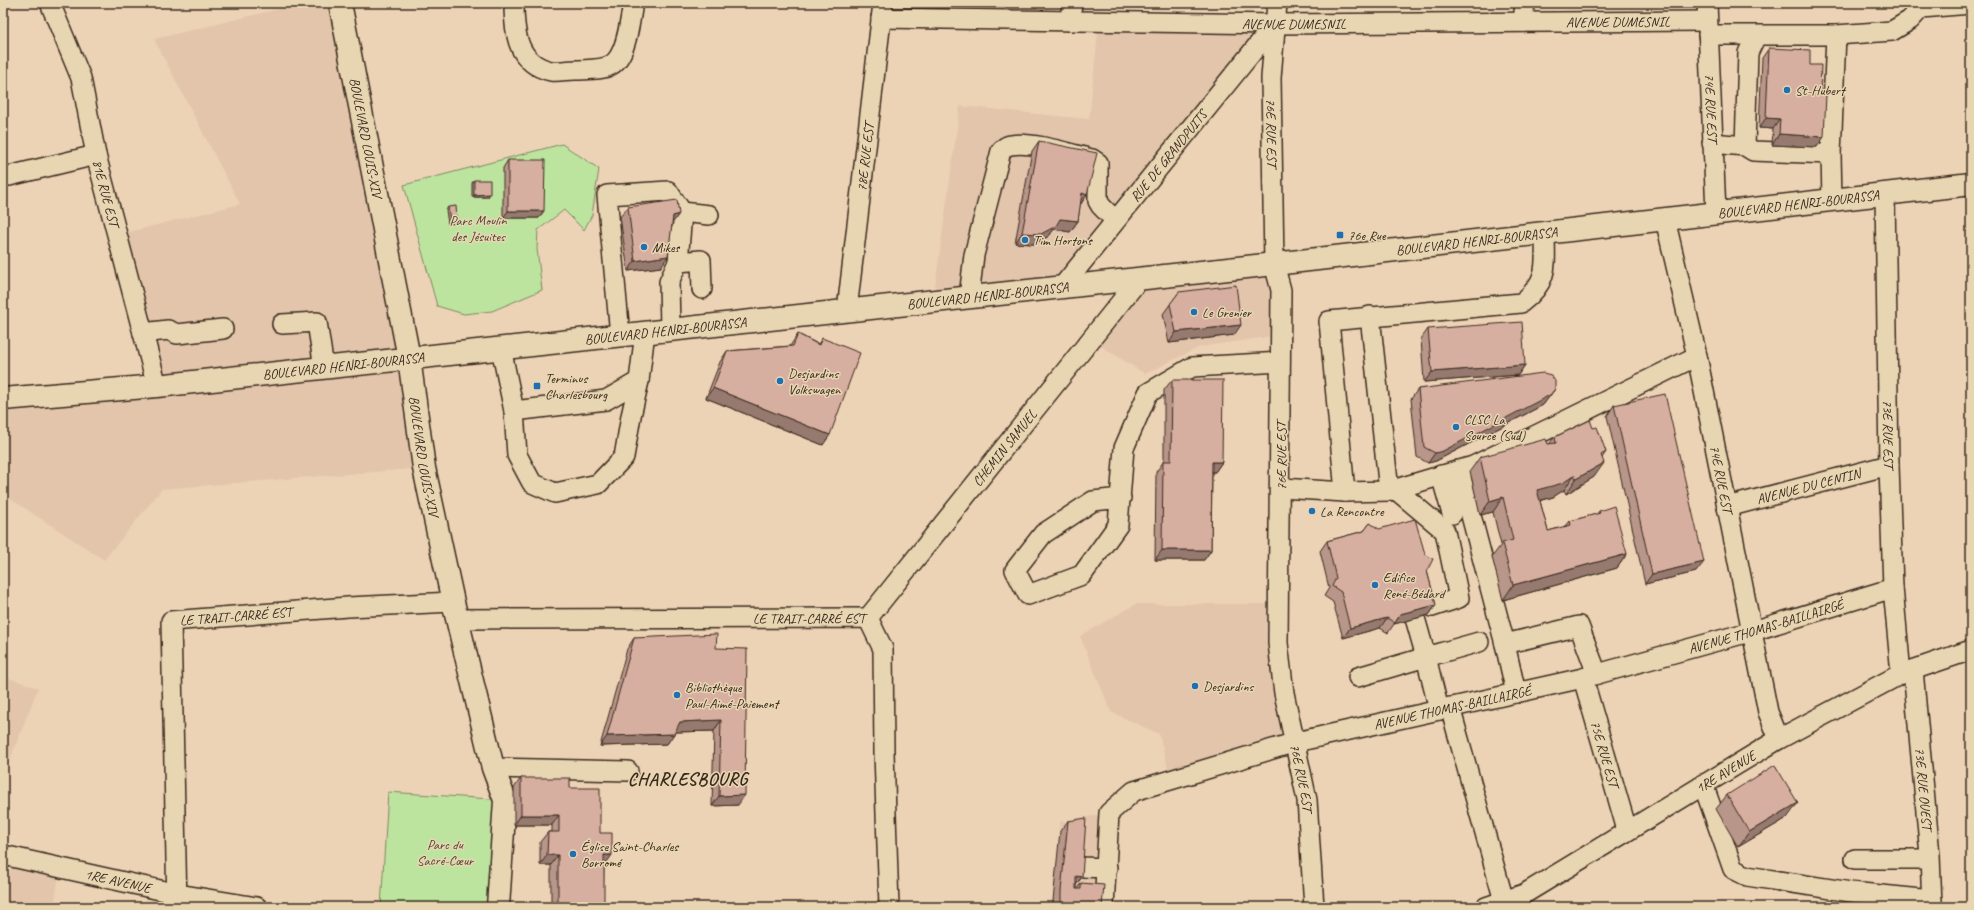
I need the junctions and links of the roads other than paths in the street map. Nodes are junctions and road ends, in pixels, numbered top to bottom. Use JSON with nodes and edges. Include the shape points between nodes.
{"nodes":[{"id":1,"x":50,"y":3,"type":"edge"},
{"id":2,"x":340,"y":3,"type":"edge"},
{"id":3,"x":514,"y":3,"type":"edge"},
{"id":4,"x":633,"y":3,"type":"edge"},
{"id":5,"x":1277,"y":3,"type":"edge"},
{"id":6,"x":1525,"y":3,"type":"edge"},
{"id":7,"x":1971,"y":4,"type":"edge"},
{"id":8,"x":1921,"y":6,"type":"edge"},
{"id":9,"x":882,"y":10,"type":"edge"},
{"id":10,"x":1071,"y":12,"type":"edge"},
{"id":11,"x":1707,"y":20,"type":"edge"},
{"id":12,"x":1523,"y":22,"type":"junction"},
{"id":13,"x":1275,"y":24,"type":"junction"},
{"id":14,"x":1836,"y":35,"type":"junction"},
{"id":15,"x":1754,"y":38,"type":"junction"},
{"id":16,"x":1746,"y":138,"type":"junction"},
{"id":17,"x":1712,"y":143,"type":"junction"},
{"id":18,"x":1831,"y":154,"type":"junction"},
{"id":19,"x":96,"y":155,"type":"junction"},
{"id":20,"x":3,"y":175,"type":"edge"},
{"id":21,"x":1971,"y":184,"type":"edge"},
{"id":22,"x":1885,"y":194,"type":"junction"},
{"id":23,"x":1832,"y":200,"type":"junction"},
{"id":24,"x":682,"y":212,"type":"junction"},
{"id":25,"x":1716,"y":213,"type":"junction"},
{"id":26,"x":709,"y":215,"type":"dead end"},
{"id":27,"x":1665,"y":219,"type":"junction"},
{"id":28,"x":1115,"y":220,"type":"junction"},
{"id":29,"x":1545,"y":232,"type":"junction"},
{"id":30,"x":678,"y":263,"type":"junction"},
{"id":31,"x":1274,"y":264,"type":"junction"},
{"id":32,"x":1140,"y":278,"type":"junction"},
{"id":33,"x":1062,"y":286,"type":"junction"},
{"id":34,"x":702,"y":289,"type":"dead end"},
{"id":35,"x":969,"y":297,"type":"junction"},
{"id":36,"x":847,"y":310,"type":"junction"},
{"id":37,"x":1370,"y":316,"type":"junction"},
{"id":38,"x":282,"y":324,"type":"dead end"},
{"id":39,"x":223,"y":329,"type":"dead end"},
{"id":40,"x":670,"y":329,"type":"junction"},
{"id":41,"x":645,"y":332,"type":"junction"},
{"id":42,"x":143,"y":333,"type":"junction"},
{"id":43,"x":620,"y":335,"type":"junction"},
{"id":44,"x":501,"y":348,"type":"junction"},
{"id":45,"x":1697,"y":356,"type":"junction"},
{"id":46,"x":409,"y":358,"type":"junction"},
{"id":47,"x":1280,"y":362,"type":"junction"},
{"id":48,"x":324,"y":368,"type":"junction"},
{"id":49,"x":639,"y":381,"type":"junction"},
{"id":50,"x":157,"y":386,"type":"junction"},
{"id":51,"x":3,"y":399,"type":"edge"},
{"id":52,"x":514,"y":411,"type":"junction"},
{"id":53,"x":1889,"y":465,"type":"junction"},
{"id":54,"x":1450,"y":473,"type":"junction"},
{"id":55,"x":1281,"y":488,"type":"junction"},
{"id":56,"x":1392,"y":490,"type":"junction"},
{"id":57,"x":1345,"y":492,"type":"junction"},
{"id":58,"x":1120,"y":498,"type":"junction"},
{"id":59,"x":1727,"y":507,"type":"junction"},
{"id":60,"x":1452,"y":514,"type":"dead end"},
{"id":61,"x":1893,"y":588,"type":"junction"},
{"id":62,"x":1432,"y":607,"type":"edge"},
{"id":63,"x":456,"y":610,"type":"junction"},
{"id":64,"x":868,"y":618,"type":"junction"},
{"id":65,"x":1416,"y":618,"type":"edge"},
{"id":66,"x":1753,"y":631,"type":"junction"},
{"id":67,"x":1479,"y":642,"type":"dead end"},
{"id":68,"x":1505,"y":644,"type":"junction"},
{"id":69,"x":1971,"y":650,"type":"edge"},
{"id":70,"x":1426,"y":658,"type":"junction"},
{"id":71,"x":1907,"y":672,"type":"junction"},
{"id":72,"x":1590,"y":676,"type":"junction"},
{"id":73,"x":1358,"y":677,"type":"dead end"},
{"id":74,"x":1516,"y":693,"type":"junction"},
{"id":75,"x":1445,"y":709,"type":"junction"},
{"id":76,"x":1779,"y":739,"type":"junction"},
{"id":77,"x":1296,"y":742,"type":"junction"},
{"id":78,"x":493,"y":768,"type":"junction"},
{"id":79,"x":628,"y":771,"type":"dead end"},
{"id":80,"x":1704,"y":784,"type":"junction"},
{"id":81,"x":1627,"y":830,"type":"junction"},
{"id":82,"x":3,"y":855,"type":"edge"},
{"id":83,"x":1855,"y":859,"type":"dead end"},
{"id":84,"x":1929,"y":859,"type":"junction"},
{"id":85,"x":1081,"y":867,"type":"edge"},
{"id":86,"x":1106,"y":868,"type":"junction"},
{"id":87,"x":178,"y":901,"type":"edge"},
{"id":88,"x":1504,"y":901,"type":"junction"},
{"id":89,"x":1932,"y":903,"type":"edge"},
{"id":90,"x":257,"y":907,"type":"edge"},
{"id":91,"x":498,"y":907,"type":"edge"},
{"id":92,"x":889,"y":907,"type":"edge"},
{"id":93,"x":1104,"y":907,"type":"edge"},
{"id":94,"x":1314,"y":907,"type":"edge"},
{"id":95,"x":1486,"y":907,"type":"edge"}],
"edges":[{"from":1,"to":19,"type":"street","name":"81E RUE EST","via":[[81,78]]},
{"from":2,"to":46,"type":"main road","name":"BOULEVARD LOUIS-XIV"},
{"from":3,"to":4,"type":"street","via":[[517,42],[524,56],[537,66],[551,71],[611,65],[627,39]]},
{"from":5,"to":13,"type":"street","name":"76E RUE EST"},
{"from":6,"to":12,"type":"street"},
{"from":7,"to":8,"type":"street"},
{"from":8,"to":14,"type":"street","name":"AVENUE DUMESNIL","via":[[1910,20],[1892,31]]},
{"from":9,"to":10,"type":"street","name":"AVENUE DUMESNIL"},
{"from":9,"to":36,"type":"street","name":"78E RUE EST"},
{"from":10,"to":13,"type":"street","name":"AVENUE DUMESNIL"},
{"from":11,"to":12,"type":"street","name":"AVENUE DUMESNIL"},
{"from":11,"to":15,"type":"street","name":"AVENUE DUMESNIL"},
{"from":11,"to":17,"type":"street","name":"74E RUE EST"},
{"from":12,"to":13,"type":"street","name":"AVENUE DUMESNIL"},
{"from":13,"to":28,"type":"street","name":"RUE DE GRANDPUITS"},
{"from":13,"to":31,"type":"street","name":"76E RUE EST","via":[[1270,78]]},
{"from":14,"to":15,"type":"street","name":"AVENUE DUMESNIL"},
{"from":14,"to":18,"type":"street"},
{"from":15,"to":16,"type":"street","via":[[1757,52],[1755,121]]},
{"from":16,"to":17,"type":"street"},
{"from":16,"to":18,"type":"street","via":[[1753,151]]},
{"from":17,"to":25,"type":"street","name":"74E RUE EST"},
{"from":18,"to":23,"type":"street"},
{"from":19,"to":20,"type":"street","via":[[9,176]]},
{"from":19,"to":42,"type":"street","name":"81E RUE EST"},
{"from":21,"to":22,"type":"main road","name":"BOULEVARD HENRI-BOURASSA"},
{"from":22,"to":23,"type":"main road","name":"BOULEVARD HENRI-BOURASSA"},
{"from":22,"to":53,"type":"street","name":"73E RUE EST"},
{"from":23,"to":25,"type":"main road","name":"BOULEVARD HENRI-BOURASSA"},
{"from":24,"to":26,"type":"street"},
{"from":24,"to":30,"type":"street"},
{"from":24,"to":43,"type":"street","via":[[668,191],[607,195]]},
{"from":25,"to":27,"type":"main road","name":"BOULEVARD HENRI-BOURASSA"},
{"from":27,"to":29,"type":"main road","name":"BOULEVARD HENRI-BOURASSA"},
{"from":27,"to":45,"type":"street","name":"74E RUE EST"},
{"from":28,"to":33,"type":"street","name":"RUE DE GRANDPUITS"},
{"from":28,"to":35,"type":"street","via":[[1098,201],[1098,163],[1092,159],[1028,145],[1005,147],[1001,151],[974,255]]},
{"from":29,"to":31,"type":"main road","name":"BOULEVARD HENRI-BOURASSA"},
{"from":29,"to":37,"type":"street","via":[[1545,272],[1535,292],[1521,303]]},
{"from":30,"to":34,"type":"street","via":[[701,260]]},
{"from":30,"to":40,"type":"street","via":[[669,282]]},
{"from":31,"to":32,"type":"main road","name":"BOULEVARD HENRI-BOURASSA"},
{"from":31,"to":47,"type":"street","name":"76E RUE EST","via":[[1282,290]]},
{"from":32,"to":33,"type":"main road","name":"BOULEVARD HENRI-BOURASSA"},
{"from":32,"to":64,"type":"street","name":"CHEMIN SAMUEL"},
{"from":33,"to":35,"type":"main road","name":"BOULEVARD HENRI-BOURASSA"},
{"from":35,"to":36,"type":"main road","name":"BOULEVARD HENRI-BOURASSA"},
{"from":36,"to":40,"type":"main road","name":"BOULEVARD HENRI-BOURASSA"},
{"from":37,"to":56,"type":"street"},
{"from":37,"to":57,"type":"street","via":[[1329,321]]},
{"from":38,"to":48,"type":"street","via":[[317,322]]},
{"from":39,"to":42,"type":"street","via":[[177,334],[168,330]]},
{"from":40,"to":41,"type":"main road","name":"BOULEVARD HENRI-BOURASSA"},
{"from":41,"to":43,"type":"main road","name":"BOULEVARD HENRI-BOURASSA"},
{"from":41,"to":49,"type":"street"},
{"from":42,"to":50,"type":"street","name":"81E RUE EST"},
{"from":43,"to":44,"type":"main road","name":"BOULEVARD HENRI-BOURASSA"},
{"from":44,"to":46,"type":"main road","name":"BOULEVARD HENRI-BOURASSA"},
{"from":44,"to":52,"type":"street"},
{"from":45,"to":54,"type":"street","via":[[1473,466]]},
{"from":45,"to":59,"type":"street","name":"74E RUE EST"},
{"from":46,"to":48,"type":"main road","name":"BOULEVARD HENRI-BOURASSA"},
{"from":46,"to":63,"type":"main road","name":"BOULEVARD LOUIS-XIV","via":[[424,468]]},
{"from":47,"to":55,"type":"street","name":"76E RUE EST"},
{"from":47,"to":58,"type":"street","via":[[1192,367],[1148,393],[1124,448]]},
{"from":48,"to":50,"type":"main road","name":"BOULEVARD HENRI-BOURASSA"},
{"from":49,"to":52,"type":"street","via":[[606,400]]},
{"from":49,"to":52,"type":"street","via":[[624,457],[598,484],[555,493],[532,483],[517,455]]},
{"from":50,"to":51,"type":"main road","name":"BOULEVARD HENRI-BOURASSA"},
{"from":53,"to":59,"type":"street","name":"AVENUE DU CENTIN"},
{"from":53,"to":61,"type":"street","name":"73E RUE EST"},
{"from":54,"to":56,"type":"street"},
{"from":54,"to":60,"type":"street"},
{"from":54,"to":68,"type":"street"},
{"from":55,"to":57,"type":"street"},
{"from":55,"to":77,"type":"street","name":"76E RUE EST","via":[[1278,644],[1284,693]]},
{"from":56,"to":57,"type":"street"},
{"from":56,"to":62,"type":"street","via":[[1445,531],[1459,598]]},
{"from":58,"to":58,"type":"street","via":[[1093,502],[1043,534],[1015,570],[1028,595],[1082,575],[1118,525]]},
{"from":59,"to":66,"type":"street","name":"74E RUE EST"},
{"from":61,"to":66,"type":"street","name":"AVENUE THOMAS-BAILLAIRGÉ"},
{"from":61,"to":71,"type":"street","name":"73E RUE EST"},
{"from":63,"to":64,"type":"street","name":"LE TRAIT-CARRÉ EST"},
{"from":63,"to":78,"type":"main road","name":"BOULEVARD LOUIS-XIV"},
{"from":63,"to":87,"type":"street","name":"LE TRAIT-CARRÉ EST","via":[[348,607],[171,620]]},
{"from":64,"to":92,"type":"street","name":"LE TRAIT-CARRÉ EST","via":[[883,649]]},
{"from":65,"to":70,"type":"street"},
{"from":66,"to":72,"type":"street","name":"AVENUE THOMAS-BAILLAIRGÉ"},
{"from":66,"to":76,"type":"street","name":"74E RUE EST","via":[[1768,712]]},
{"from":67,"to":70,"type":"street"},
{"from":68,"to":72,"type":"street","name":"75E RUE EST","via":[[1579,626]]},
{"from":68,"to":74,"type":"street"},
{"from":69,"to":71,"type":"street","name":"1RE AVENUE"},
{"from":70,"to":73,"type":"street"},
{"from":70,"to":75,"type":"street"},
{"from":71,"to":76,"type":"street","name":"1RE AVENUE"},
{"from":71,"to":84,"type":"street","name":"73E RUE OUEST"},
{"from":72,"to":74,"type":"street","name":"AVENUE THOMAS-BAILLAIRGÉ"},
{"from":72,"to":81,"type":"street","name":"75E RUE EST"},
{"from":74,"to":75,"type":"street","name":"AVENUE THOMAS-BAILLAIRGÉ"},
{"from":75,"to":77,"type":"street","name":"AVENUE THOMAS-BAILLAIRGÉ"},
{"from":75,"to":88,"type":"street"},
{"from":76,"to":80,"type":"street","name":"1RE AVENUE"},
{"from":77,"to":86,"type":"street","name":"AVENUE THOMAS-BAILLAIRGÉ","via":[[1134,791],[1109,813]]},
{"from":77,"to":94,"type":"street","name":"76E RUE EST","via":[[1307,800]]},
{"from":78,"to":79,"type":"street"},
{"from":78,"to":91,"type":"main road","name":"BOULEVARD LOUIS-XIV","via":[[505,800]]},
{"from":80,"to":81,"type":"street","name":"1RE AVENUE"},
{"from":80,"to":89,"type":"street","via":[[1733,870],[1747,876]]},
{"from":81,"to":88,"type":"street","name":"1RE AVENUE","via":[[1524,894]]},
{"from":82,"to":87,"type":"street","name":"1RE AVENUE"},
{"from":83,"to":84,"type":"street"},
{"from":84,"to":89,"type":"street","name":"73E RUE OUEST"},
{"from":85,"to":86,"type":"street"},
{"from":86,"to":93,"type":"street","name":"AVENUE THOMAS-BAILLAIRGÉ"},
{"from":87,"to":90,"type":"street","name":"1RE AVENUE"},
{"from":88,"to":95,"type":"street","name":"1RE AVENUE"}]}
